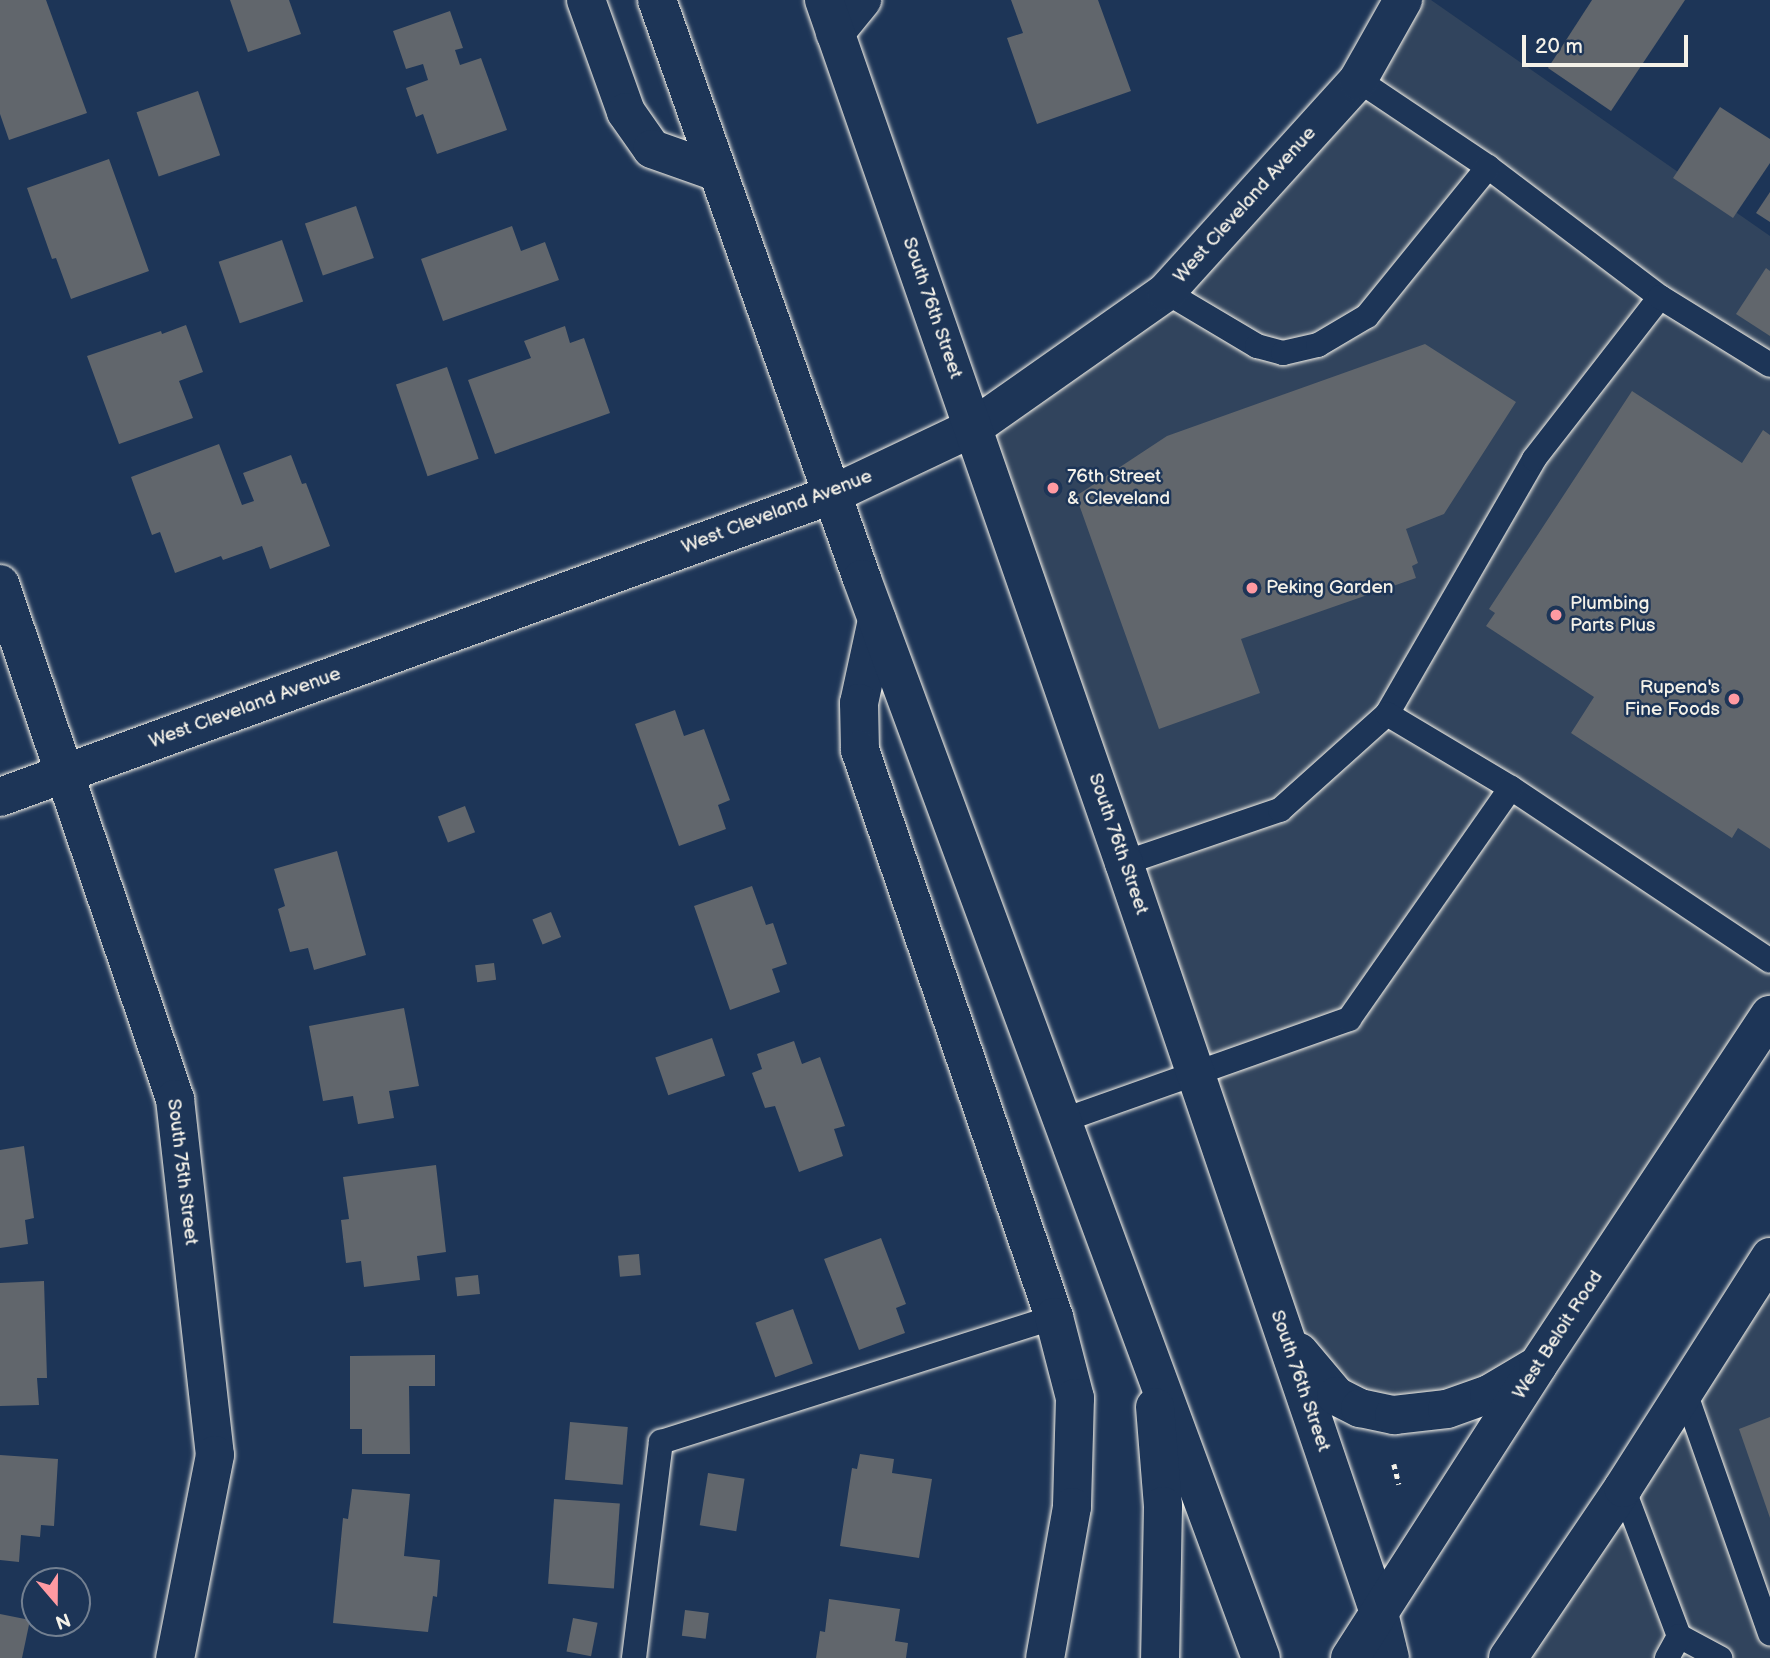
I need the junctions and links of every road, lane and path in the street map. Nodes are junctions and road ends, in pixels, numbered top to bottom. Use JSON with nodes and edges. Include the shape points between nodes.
{"nodes":[{"id":1,"x":586,"y":0,"type":"edge"},
{"id":2,"x":657,"y":0,"type":"edge"},
{"id":3,"x":862,"y":0,"type":"edge"},
{"id":4,"x":1404,"y":0,"type":"edge"},
{"id":5,"x":830,"y":16,"type":"edge"},
{"id":6,"x":1358,"y":80,"type":"junction"},
{"id":7,"x":1489,"y":167,"type":"junction"},
{"id":8,"x":717,"y":172,"type":"junction"},
{"id":9,"x":1166,"y":292,"type":"junction"},
{"id":10,"x":1660,"y":296,"type":"junction"},
{"id":11,"x":1770,"y":365,"type":"edge"},
{"id":12,"x":974,"y":427,"type":"junction"},
{"id":13,"x":831,"y":495,"type":"junction"},
{"id":14,"x":0,"y":584,"type":"edge"},
{"id":15,"x":877,"y":620,"type":"junction"},
{"id":16,"x":1387,"y":714,"type":"junction"},
{"id":17,"x":65,"y":773,"type":"junction"},
{"id":18,"x":1511,"y":788,"type":"junction"},
{"id":19,"x":0,"y":797,"type":"edge"},
{"id":20,"x":1124,"y":863,"type":"junction"},
{"id":21,"x":1770,"y":961,"type":"edge"},
{"id":22,"x":1770,"y":1015,"type":"edge"},
{"id":23,"x":1195,"y":1076,"type":"junction"},
{"id":24,"x":1061,"y":1121,"type":"junction"},
{"id":25,"x":1770,"y":1257,"type":"edge"},
{"id":26,"x":1054,"y":1318,"type":"junction"},
{"id":27,"x":1281,"y":1325,"type":"junction"},
{"id":28,"x":1150,"y":1360,"type":"junction"},
{"id":29,"x":1538,"y":1365,"type":"junction"},
{"id":30,"x":1685,"y":1392,"type":"junction"},
{"id":31,"x":1386,"y":1470,"type":"dead end"},
{"id":32,"x":1399,"y":1484,"type":"dead end"},
{"id":33,"x":1623,"y":1489,"type":"junction"},
{"id":34,"x":1379,"y":1613,"type":"junction"},
{"id":35,"x":1770,"y":1634,"type":"edge"},
{"id":36,"x":1673,"y":1647,"type":"edge"},
{"id":37,"x":175,"y":1658,"type":"edge"},
{"id":38,"x":634,"y":1658,"type":"edge"},
{"id":39,"x":1045,"y":1658,"type":"edge"},
{"id":40,"x":1160,"y":1658,"type":"edge"},
{"id":41,"x":1261,"y":1658,"type":"edge"},
{"id":42,"x":1350,"y":1658,"type":"edge"},
{"id":43,"x":1390,"y":1658,"type":"edge"},
{"id":44,"x":1508,"y":1658,"type":"edge"},
{"id":45,"x":1720,"y":1658,"type":"edge"}],
"edges":[{"from":1,"to":8,"type":"main road","via":[[626,112],[652,149]]},
{"from":2,"to":8,"type":"main road"},
{"from":3,"to":5,"type":"main road","name":"South 76th Street"},
{"from":4,"to":6,"type":"main road","name":"West Cleveland Avenue"},
{"from":5,"to":12,"type":"main road","name":"South 76th Street"},
{"from":6,"to":7,"type":"lane"},
{"from":6,"to":9,"type":"main road","name":"West Cleveland Avenue"},
{"from":7,"to":9,"type":"lane","via":[[1367,316],[1318,345],[1283,353],[1256,346]]},
{"from":7,"to":10,"type":"lane"},
{"from":8,"to":13,"type":"main road"},
{"from":9,"to":12,"type":"main road","name":"West Cleveland Avenue"},
{"from":10,"to":11,"type":"lane"},
{"from":10,"to":16,"type":"lane","via":[[1534,459]]},
{"from":12,"to":13,"type":"main road","name":"West Cleveland Avenue"},
{"from":12,"to":20,"type":"main road","name":"South 76th Street"},
{"from":13,"to":15,"type":"main road"},
{"from":13,"to":17,"type":"main road","name":"West Cleveland Avenue"},
{"from":14,"to":17,"type":"main road","name":"South 75th Street"},
{"from":15,"to":24,"type":"main road"},
{"from":15,"to":26,"type":"main road","via":[[859,703],[860,750]]},
{"from":16,"to":18,"type":"lane"},
{"from":16,"to":20,"type":"lane","via":[[1280,810]]},
{"from":17,"to":19,"type":"main road","name":"West Cleveland Avenue"},
{"from":17,"to":37,"type":"main road","name":"South 75th Street","via":[[175,1099],[215,1455]]},
{"from":18,"to":21,"type":"lane"},
{"from":18,"to":23,"type":"lane","via":[[1349,1019]]},
{"from":20,"to":23,"type":"main road","name":"South 76th Street"},
{"from":22,"to":29,"type":"main road","name":"West Beloit Road"},
{"from":23,"to":24,"type":"lane"},
{"from":23,"to":27,"type":"main road","name":"South 76th Street"},
{"from":24,"to":28,"type":"main road"},
{"from":25,"to":30,"type":"main road"},
{"from":26,"to":38,"type":"lane","via":[[661,1442]]},
{"from":26,"to":39,"type":"main road","via":[[1075,1398],[1072,1507]]},
{"from":27,"to":29,"type":"main road","via":[[1308,1366],[1336,1396],[1360,1408],[1394,1415],[1447,1409],[1489,1394]]},
{"from":27,"to":34,"type":"main road","name":"South 76th Street"},
{"from":28,"to":40,"type":"main road","via":[[1163,1506]]},
{"from":28,"to":41,"type":"main road"},
{"from":29,"to":34,"type":"main road","name":"West Beloit Road"},
{"from":30,"to":33,"type":"main road"},
{"from":30,"to":35,"type":"lane"},
{"from":31,"to":32,"type":"path","via":[[1392,1459]]},
{"from":33,"to":36,"type":"lane"},
{"from":33,"to":44,"type":"main road"},
{"from":34,"to":42,"type":"main road","name":"West Beloit Road"},
{"from":34,"to":43,"type":"main road","name":"South 76th Street"},
{"from":36,"to":45,"type":"lane"}]}
